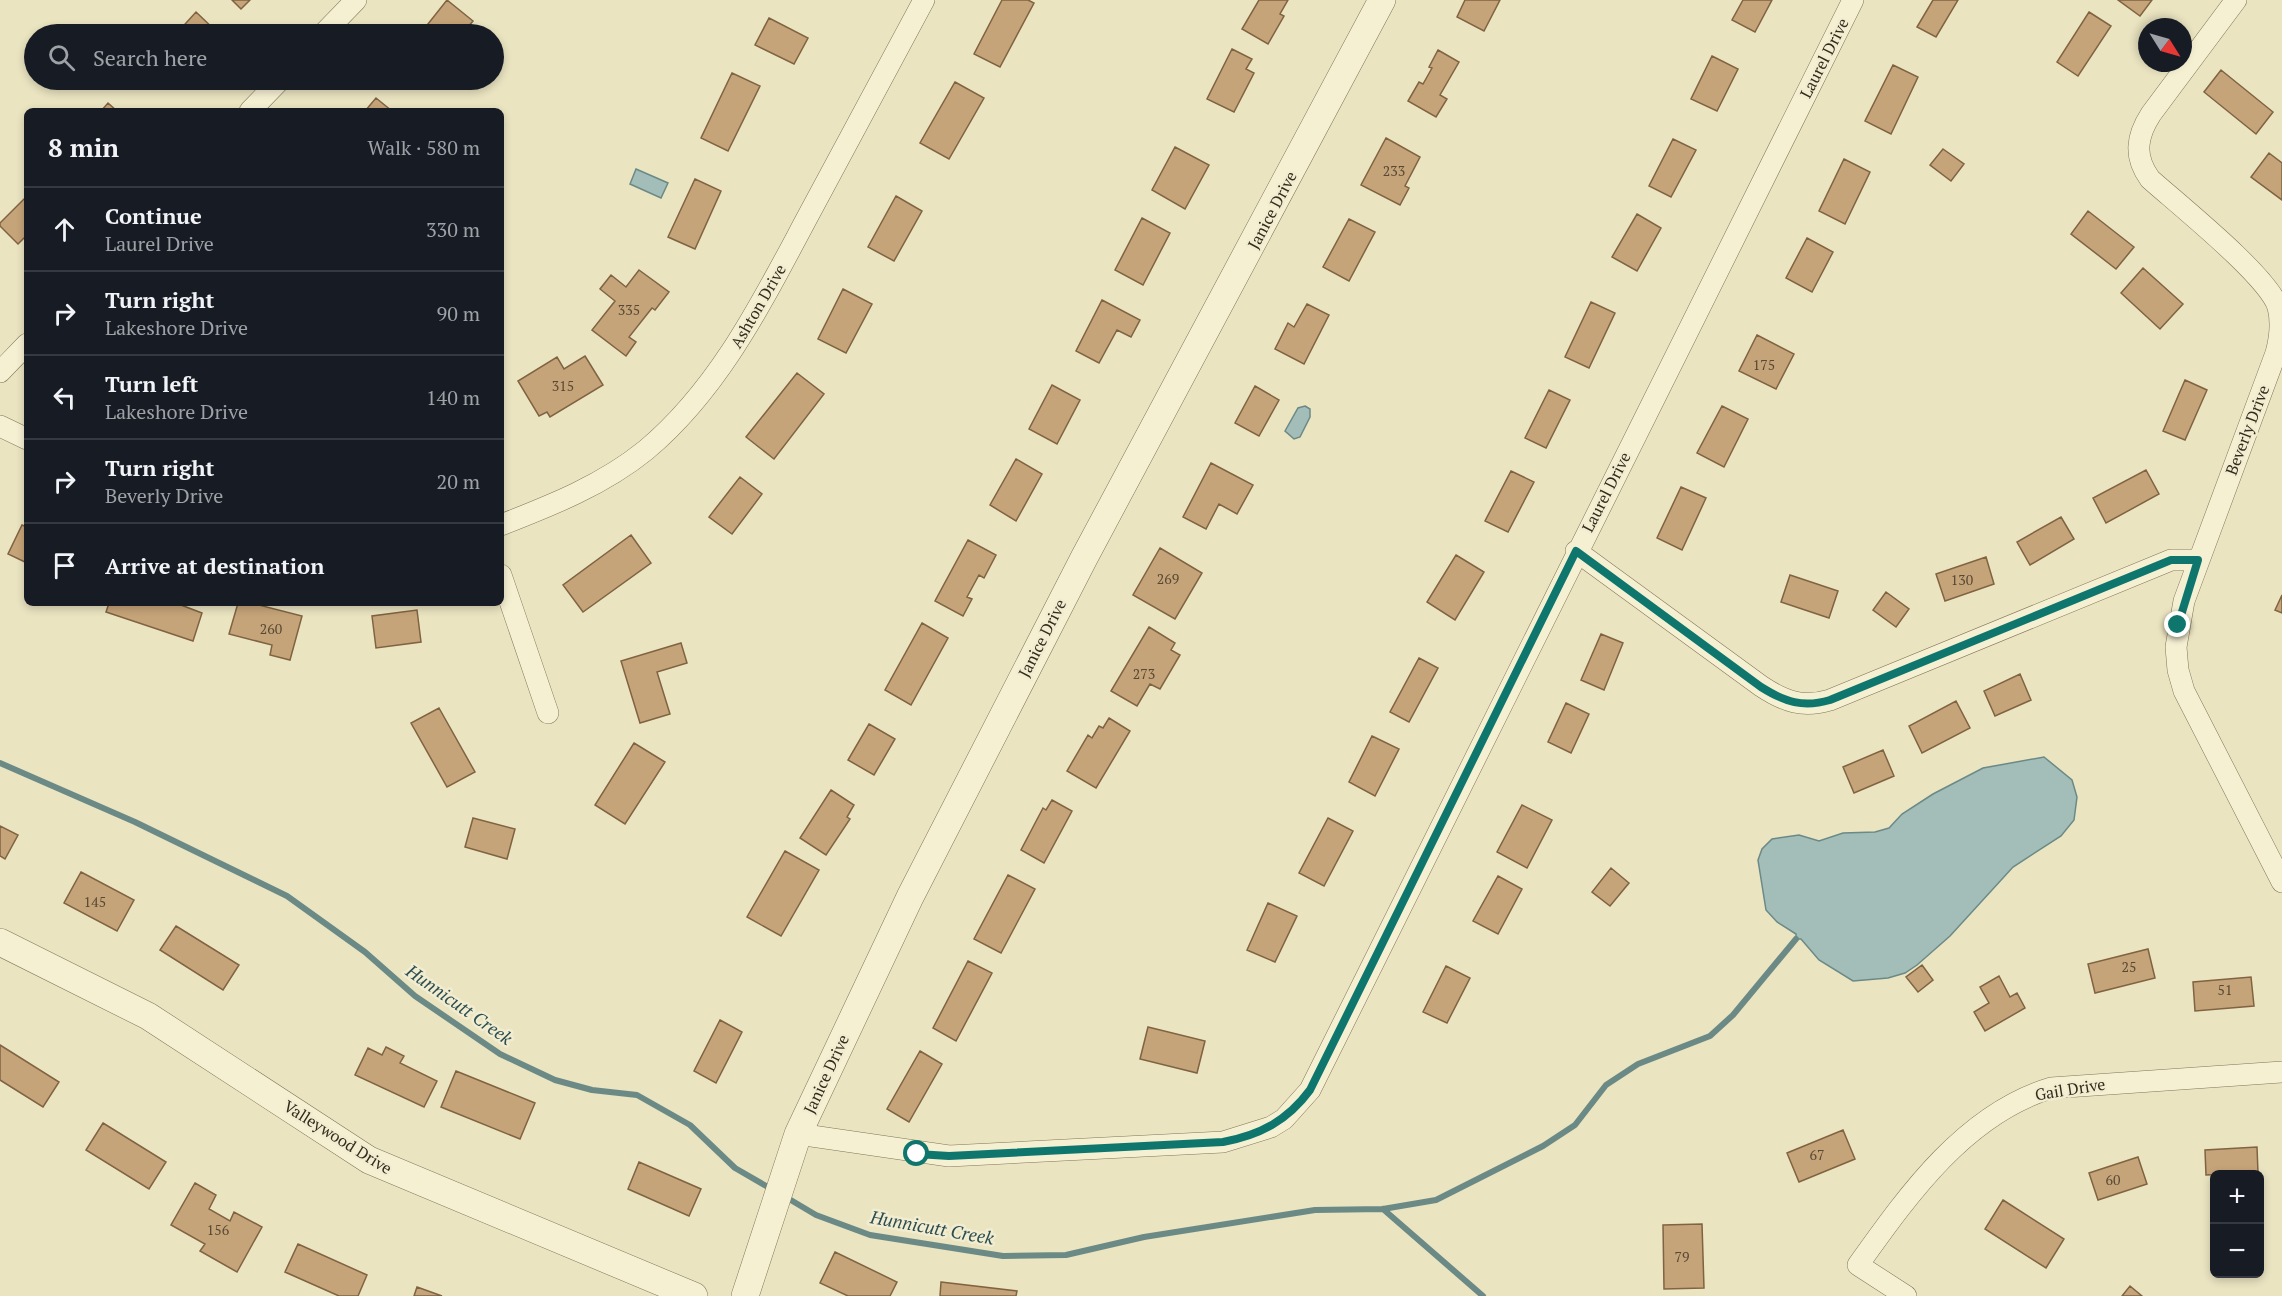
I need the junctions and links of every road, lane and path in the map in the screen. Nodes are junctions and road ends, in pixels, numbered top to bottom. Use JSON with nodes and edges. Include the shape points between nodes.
{"nodes":[{"id":1,"x":356,"y":0,"type":"edge"},
{"id":2,"x":924,"y":0,"type":"edge"},
{"id":3,"x":1382,"y":0,"type":"edge"},
{"id":4,"x":1853,"y":0,"type":"edge"},
{"id":5,"x":2236,"y":0,"type":"edge"},
{"id":6,"x":333,"y":24,"type":"edge"},
{"id":7,"x":270,"y":90,"type":"edge"},
{"id":8,"x":253,"y":108,"type":"edge"},
{"id":9,"x":24,"y":347,"type":"edge"},
{"id":10,"x":0,"y":372,"type":"edge"},
{"id":11,"x":0,"y":426,"type":"edge"},
{"id":12,"x":24,"y":438,"type":"edge"},
{"id":13,"x":504,"y":524,"type":"edge"},
{"id":14,"x":1576,"y":551,"type":"junction"},
{"id":15,"x":2198,"y":560,"type":"junction"},
{"id":16,"x":504,"y":584,"type":"edge"},
{"id":17,"x":548,"y":713,"type":"dead end"},
{"id":18,"x":2282,"y":882,"type":"edge"},
{"id":19,"x":0,"y":942,"type":"edge"},
{"id":20,"x":2282,"y":1072,"type":"edge"},
{"id":21,"x":798,"y":1134,"type":"junction"},
{"id":22,"x":694,"y":1296,"type":"edge"},
{"id":23,"x":746,"y":1296,"type":"edge"},
{"id":24,"x":1906,"y":1296,"type":"edge"}],
"edges":[{"from":1,"to":6,"type":"street"},
{"from":2,"to":13,"type":"street","name":"Ashton Drive","via":[[762,302],[720,369],[645,450],[567,499]]},
{"from":3,"to":21,"type":"street","name":"Janice Drive","via":[[987,746],[910,897]]},
{"from":4,"to":14,"type":"street","name":"Laurel Drive"},
{"from":5,"to":15,"type":"street","name":"Beverly Drive","via":[[2151,114],[2138,143],[2140,162],[2150,179],[2265,284],[2281,322],[2276,353]]},
{"from":7,"to":8,"type":"street"},
{"from":9,"to":10,"type":"street"},
{"from":11,"to":12,"type":"street"},
{"from":14,"to":15,"type":"street","via":[[1761,687],[1805,705],[1830,700],[2171,560]]},
{"from":14,"to":21,"type":"street","name":"Laurel Drive","via":[[1310,1090],[1284,1119],[1253,1134],[1223,1142],[949,1156]]},
{"from":15,"to":18,"type":"street","name":"Beverly Drive","via":[[2178,625],[2178,670],[2189,701]]},
{"from":16,"to":17,"type":"street"},
{"from":19,"to":22,"type":"street","name":"Valleywood Drive","via":[[148,1016],[369,1160]]},
{"from":20,"to":24,"type":"street","name":"Gail Drive","via":[[2052,1088],[2023,1097],[1995,1113],[1967,1136],[1898,1209],[1858,1265]]},
{"from":21,"to":23,"type":"street","name":"Janice Drive"}]}
